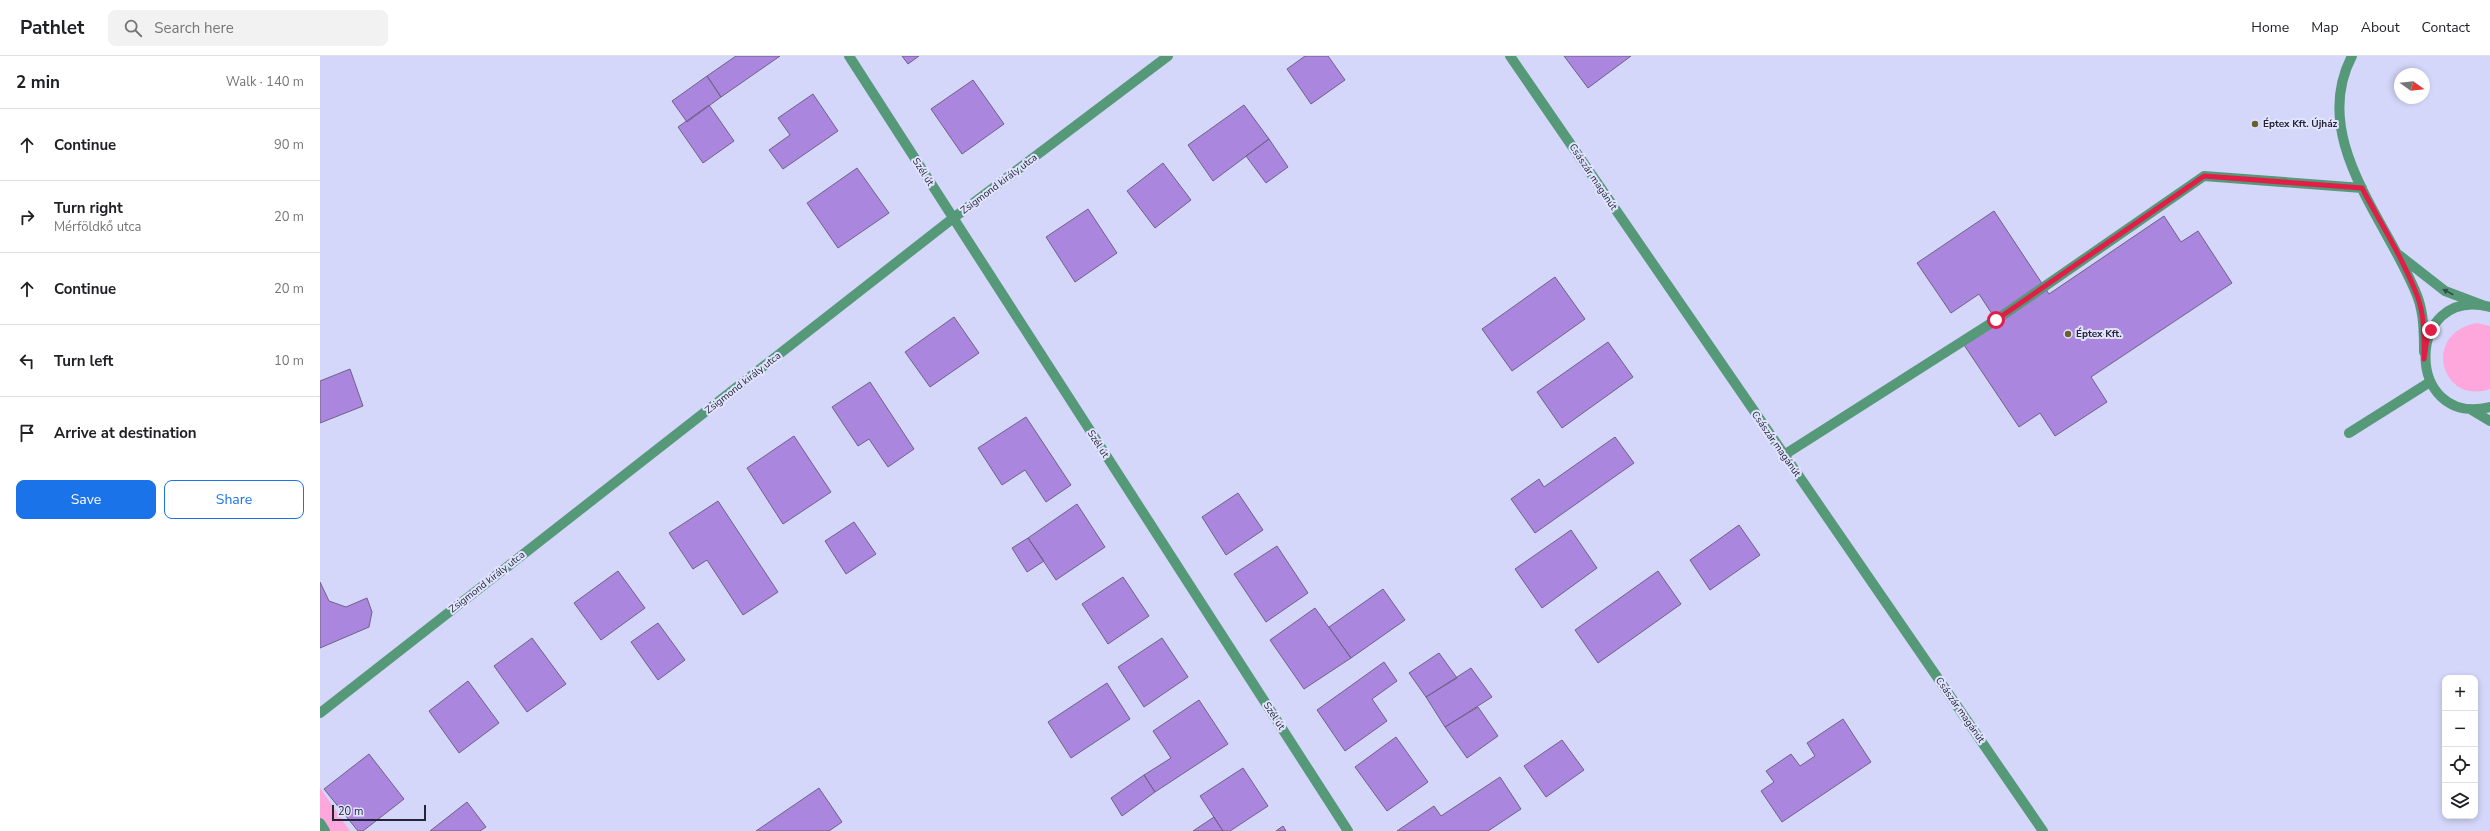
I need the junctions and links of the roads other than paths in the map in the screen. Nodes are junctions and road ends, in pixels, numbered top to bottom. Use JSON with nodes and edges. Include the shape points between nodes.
{"nodes":[{"id":1,"x":850,"y":56,"type":"edge"},
{"id":2,"x":1168,"y":56,"type":"edge"},
{"id":3,"x":1510,"y":56,"type":"edge"},
{"id":4,"x":2352,"y":56,"type":"edge"},
{"id":5,"x":2362,"y":188,"type":"junction"},
{"id":6,"x":952,"y":219,"type":"junction"},
{"id":7,"x":2398,"y":253,"type":"junction"},
{"id":8,"x":2487,"y":306,"type":"edge"},
{"id":9,"x":2424,"y":359,"type":"junction"},
{"id":10,"x":2430,"y":382,"type":"junction"},
{"id":11,"x":2490,"y":407,"type":"edge"},
{"id":12,"x":2468,"y":408,"type":"junction"},
{"id":13,"x":2490,"y":421,"type":"edge"},
{"id":14,"x":2349,"y":433,"type":"dead end"},
{"id":15,"x":1784,"y":455,"type":"junction"},
{"id":16,"x":320,"y":712,"type":"edge"},
{"id":17,"x":320,"y":823,"type":"edge"},
{"id":18,"x":325,"y":831,"type":"edge"},
{"id":19,"x":1348,"y":831,"type":"edge"},
{"id":20,"x":2043,"y":831,"type":"edge"}],
"edges":[{"from":1,"to":6,"type":"street","name":"Szél út"},
{"from":2,"to":6,"type":"street","name":"Zsigmond király utca"},
{"from":3,"to":15,"type":"street","name":"Császár magánút"},
{"from":4,"to":5,"type":"street","via":[[2346,68],[2341,90],[2340,113],[2353,169]]},
{"from":5,"to":7,"type":"street"},
{"from":5,"to":15,"type":"street","via":[[2204,176],[1996,320]]},
{"from":6,"to":16,"type":"street","name":"Zsigmond király utca"},
{"from":6,"to":19,"type":"street","name":"Szél út"},
{"from":8,"to":7,"type":"street","one_way":true,"via":[[2445,291]]},
{"from":7,"to":9,"type":"street","via":[[2418,299],[2424,328]]},
{"from":8,"to":9,"type":"street","via":[[2463,306],[2437,322],[2427,339]]},
{"from":9,"to":10,"type":"street"},
{"from":10,"to":12,"type":"street","via":[[2442,397]]},
{"from":10,"to":14,"type":"street"},
{"from":11,"to":12,"type":"street"},
{"from":12,"to":13,"type":"street"},
{"from":15,"to":20,"type":"street","name":"Császár magánút"},
{"from":17,"to":18,"type":"street"}]}
